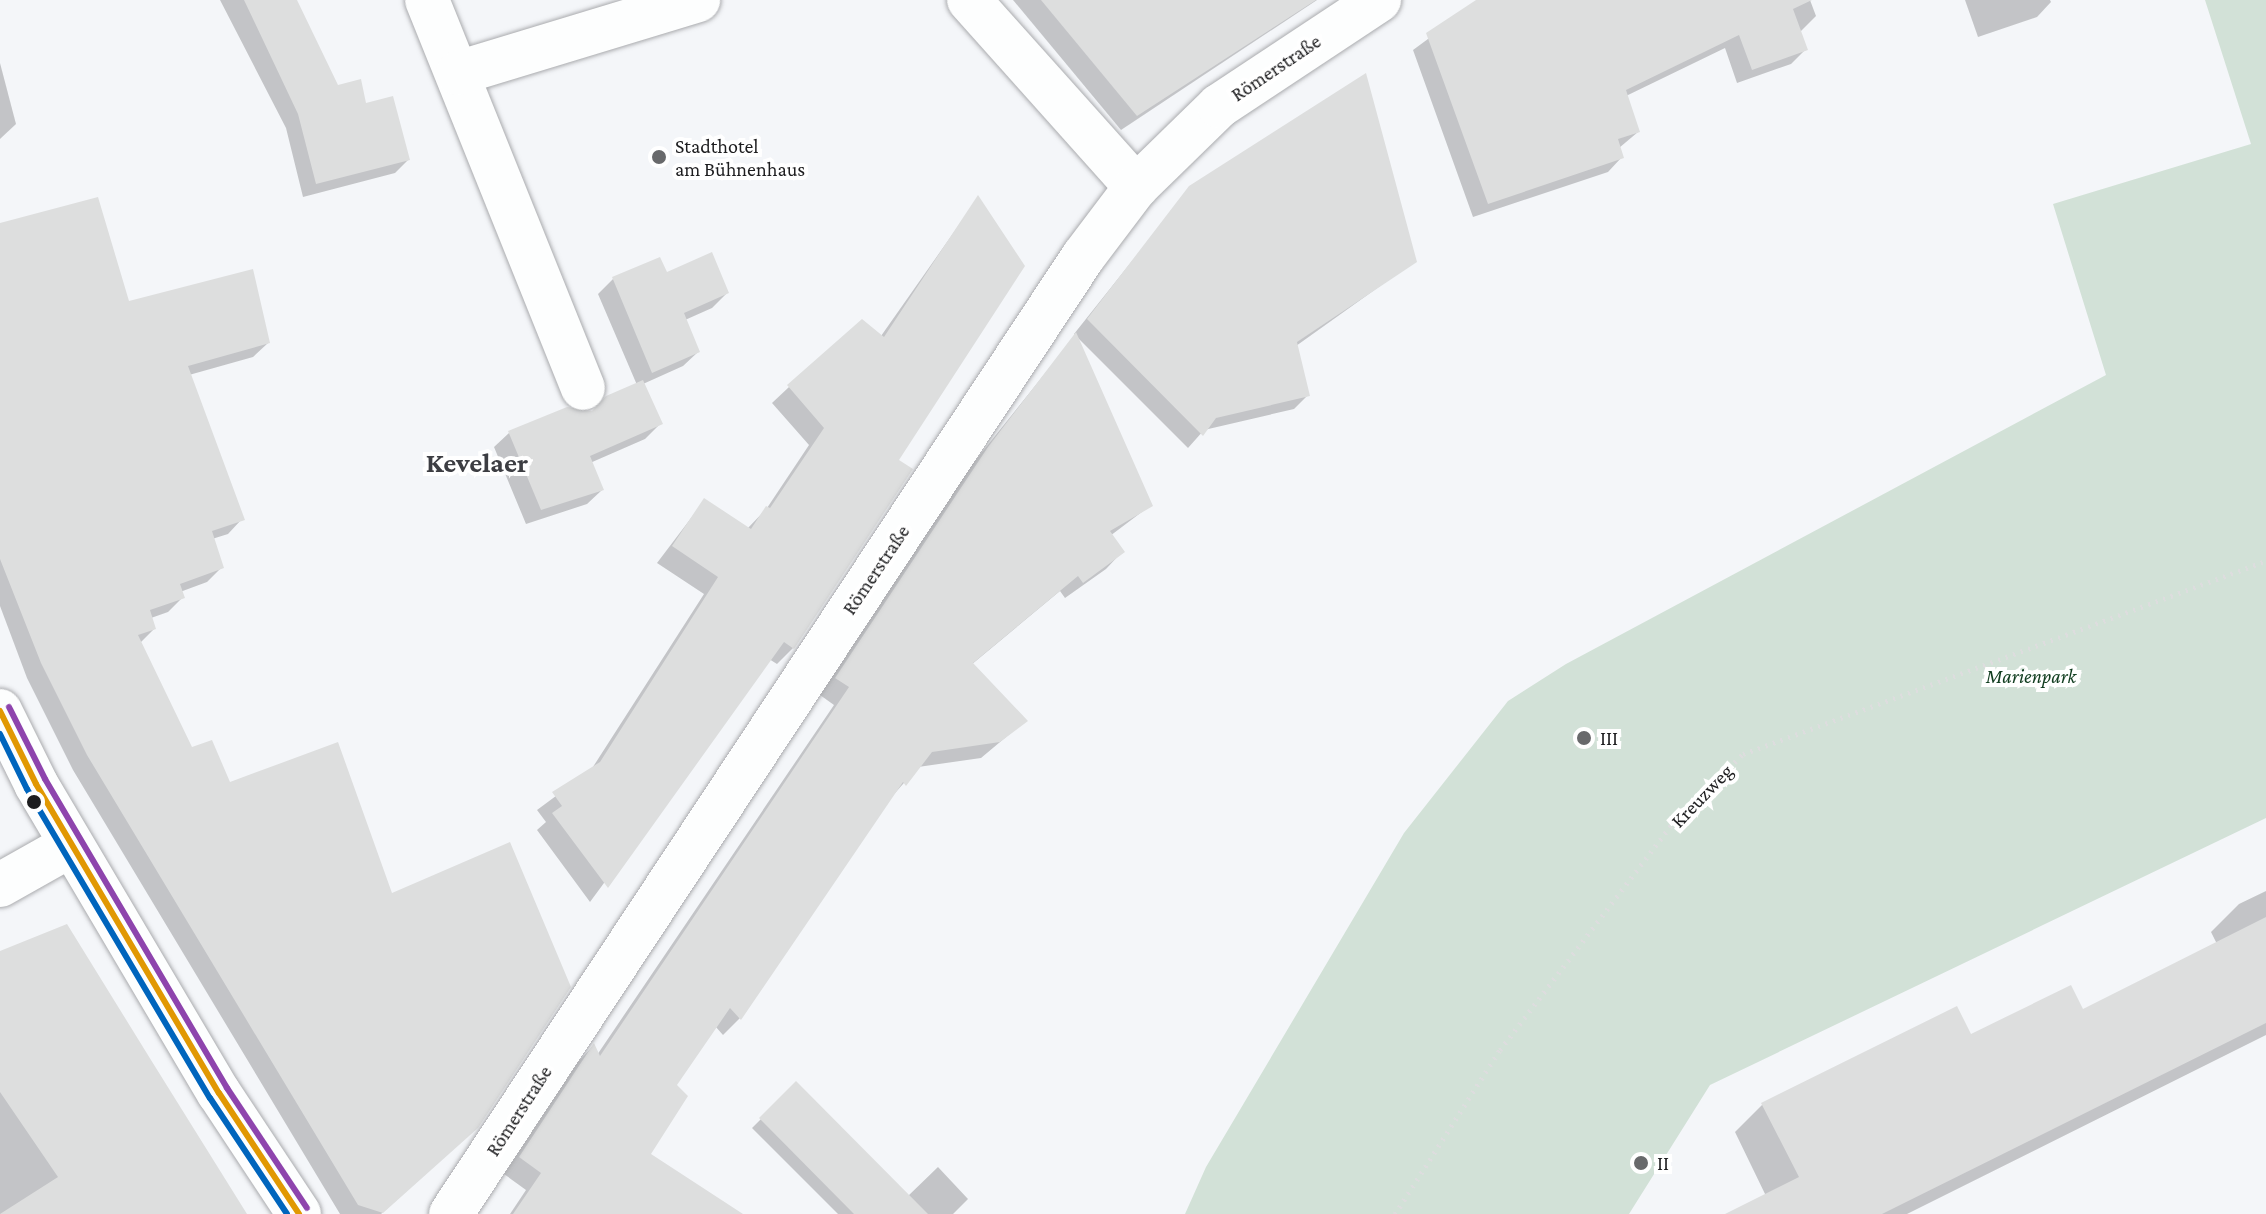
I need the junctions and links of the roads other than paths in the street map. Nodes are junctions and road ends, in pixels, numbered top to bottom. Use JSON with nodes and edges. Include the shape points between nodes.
{"nodes":[{"id":1,"x":427,"y":0,"type":"edge"},
{"id":2,"x":698,"y":0,"type":"edge"},
{"id":3,"x":969,"y":0,"type":"edge"},
{"id":4,"x":1379,"y":0,"type":"edge"},
{"id":5,"x":458,"y":73,"type":"junction"},
{"id":6,"x":1136,"y":187,"type":"junction"},
{"id":7,"x":583,"y":388,"type":"dead end"},
{"id":8,"x":0,"y":711,"type":"edge"},
{"id":9,"x":71,"y":845,"type":"junction"},
{"id":10,"x":0,"y":885,"type":"edge"},
{"id":11,"x":299,"y":1214,"type":"edge"},
{"id":12,"x":451,"y":1214,"type":"edge"}],
"edges":[{"from":1,"to":5,"type":"street"},
{"from":2,"to":5,"type":"street"},
{"from":3,"to":6,"type":"street"},
{"from":4,"to":6,"type":"street","name":"Römerstraße","via":[[1219,106]]},
{"from":5,"to":7,"type":"street"},
{"from":6,"to":12,"type":"street","name":"Römerstraße","via":[[1083,257]]},
{"from":8,"to":9,"type":"street"},
{"from":9,"to":10,"type":"street"},
{"from":9,"to":11,"type":"street","via":[[219,1093]]}]}
